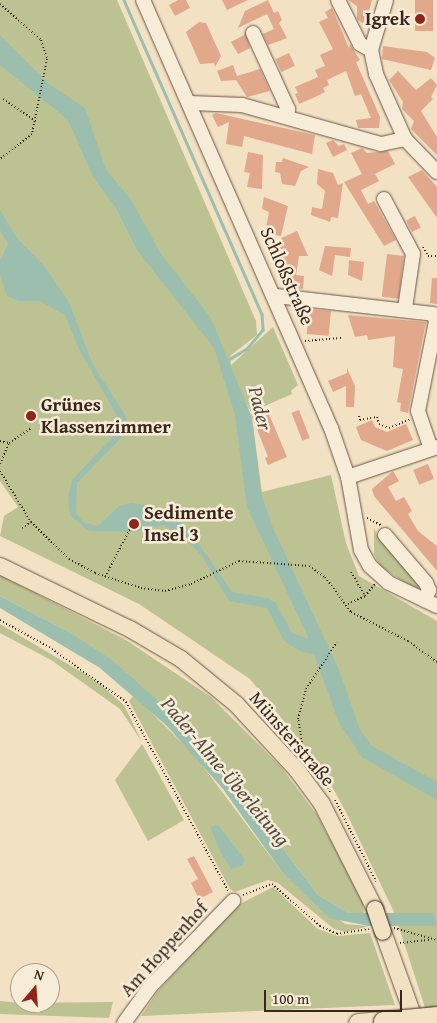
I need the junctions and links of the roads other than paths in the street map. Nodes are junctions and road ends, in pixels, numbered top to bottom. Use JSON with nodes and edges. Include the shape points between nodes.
{"nodes":[{"id":1,"x":142,"y":0,"type":"edge"},
{"id":2,"x":386,"y":0,"type":"edge"},
{"id":3,"x":338,"y":1,"type":"edge"},
{"id":4,"x":253,"y":34,"type":"dead end"},
{"id":5,"x":371,"y":50,"type":"junction"},
{"id":6,"x":190,"y":103,"type":"junction"},
{"id":7,"x":287,"y":115,"type":"junction"},
{"id":8,"x":405,"y":139,"type":"junction"},
{"id":9,"x":437,"y":172,"type":"edge"},
{"id":10,"x":384,"y":198,"type":"dead end"},
{"id":11,"x":276,"y":296,"type":"junction"},
{"id":12,"x":405,"y":308,"type":"junction"},
{"id":13,"x":421,"y":422,"type":"junction"},
{"id":14,"x":437,"y":426,"type":"edge"},
{"id":15,"x":434,"y":448,"type":"edge"},
{"id":16,"x":360,"y":475,"type":"junction"},
{"id":17,"x":385,"y":535,"type":"road end"},
{"id":18,"x":0,"y":566,"type":"edge"},
{"id":19,"x":431,"y":603,"type":"edge"},
{"id":20,"x":233,"y":901,"type":"road end"},
{"id":21,"x":437,"y":1016,"type":"edge"},
{"id":22,"x":124,"y":1023,"type":"edge"},
{"id":23,"x":358,"y":1023,"type":"edge"},
{"id":24,"x":416,"y":1023,"type":"edge"}],
"edges":[{"from":1,"to":6,"type":"street","name":"Schloßstraße"},
{"from":2,"to":5,"type":"street"},
{"from":3,"to":5,"type":"street","via":[[360,44]]},
{"from":4,"to":7,"type":"street","via":[[288,109]]},
{"from":5,"to":8,"type":"street","via":[[376,74]]},
{"from":6,"to":7,"type":"street","via":[[242,105]]},
{"from":6,"to":11,"type":"street","name":"Schloßstraße"},
{"from":7,"to":8,"type":"street","via":[[381,144]]},
{"from":8,"to":9,"type":"street"},
{"from":10,"to":12,"type":"street","via":[[413,254]]},
{"from":11,"to":12,"type":"street"},
{"from":11,"to":16,"type":"street","name":"Schloßstraße"},
{"from":12,"to":13,"type":"street","via":[[427,311],[436,321]]},
{"from":13,"to":14,"type":"street"},
{"from":13,"to":15,"type":"street"},
{"from":15,"to":16,"type":"street"},
{"from":16,"to":19,"type":"street","name":"Schloßstraße","via":[[354,516],[361,550],[379,574]]},
{"from":17,"to":19,"type":"street","via":[[426,583]]},
{"from":18,"to":24,"type":"main road","name":"Münsterstraße","bridge":true,"via":[[130,629],[180,659],[236,704],[297,770],[322,804],[375,909]]},
{"from":20,"to":22,"type":"street","name":"Am Hoppenhof","via":[[150,987]]},
{"from":21,"to":23,"type":"highway","bridge":true}]}
